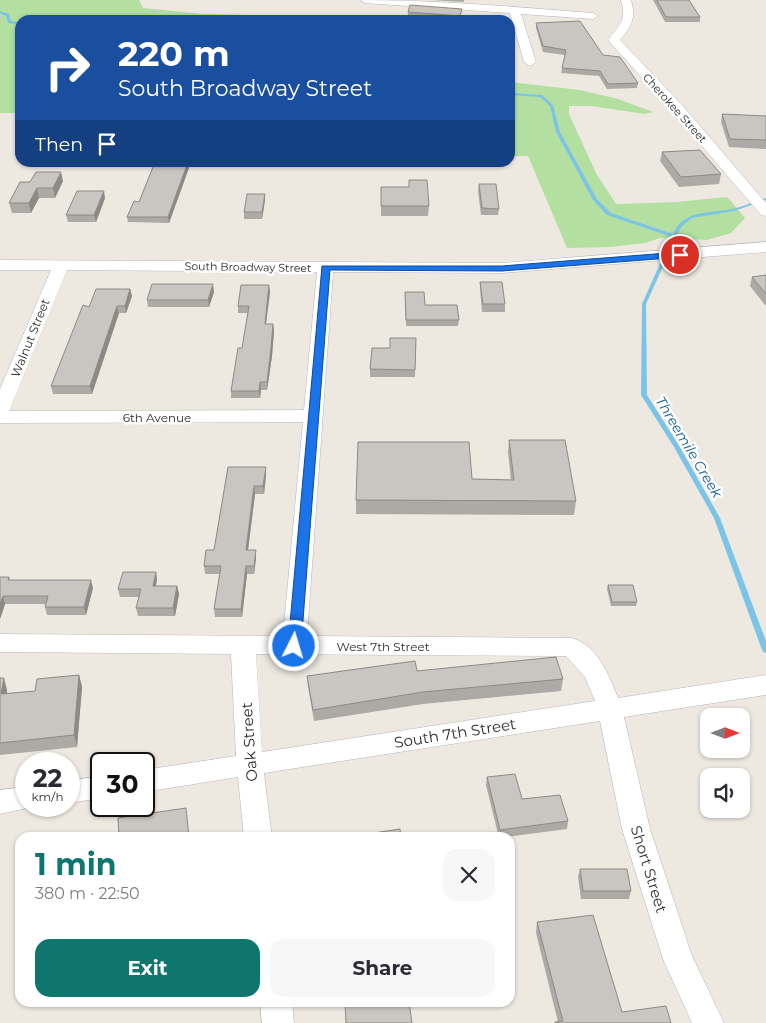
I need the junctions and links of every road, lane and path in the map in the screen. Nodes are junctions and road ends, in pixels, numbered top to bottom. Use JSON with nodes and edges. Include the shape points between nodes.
{"nodes":[{"id":1,"x":365,"y":0,"type":"edge"},
{"id":2,"x":625,"y":8,"type":"edge"},
{"id":3,"x":514,"y":9,"type":"junction"},
{"id":4,"x":594,"y":14,"type":"dead end"},
{"id":5,"x":530,"y":62,"type":"dead end"},
{"id":6,"x":766,"y":212,"type":"edge"},
{"id":7,"x":766,"y":247,"type":"edge"},
{"id":8,"x":0,"y":265,"type":"edge"},
{"id":9,"x":60,"y":265,"type":"junction"},
{"id":10,"x":326,"y":268,"type":"junction"},
{"id":11,"x":0,"y":411,"type":"edge"},
{"id":12,"x":314,"y":416,"type":"junction"},
{"id":13,"x":0,"y":418,"type":"edge"},
{"id":14,"x":0,"y":644,"type":"edge"},
{"id":15,"x":242,"y":646,"type":"junction"},
{"id":16,"x":294,"y":646,"type":"junction"},
{"id":17,"x":766,"y":685,"type":"edge"},
{"id":18,"x":610,"y":709,"type":"junction"},
{"id":19,"x":250,"y":765,"type":"junction"},
{"id":20,"x":155,"y":779,"type":"edge"},
{"id":21,"x":15,"y":800,"type":"edge"},
{"id":22,"x":0,"y":802,"type":"edge"},
{"id":23,"x":257,"y":832,"type":"edge"},
{"id":24,"x":276,"y":1007,"type":"edge"},
{"id":25,"x":278,"y":1023,"type":"edge"},
{"id":26,"x":708,"y":1023,"type":"edge"}],
"edges":[{"from":1,"to":3,"type":"street"},
{"from":2,"to":6,"type":"street","name":"Cherokee Street","via":[[624,27],[611,37]]},
{"from":3,"to":4,"type":"street"},
{"from":3,"to":5,"type":"street"},
{"from":7,"to":10,"type":"street","name":"South Broadway Street","via":[[502,268]]},
{"from":8,"to":9,"type":"street","name":"South Broadway Street"},
{"from":9,"to":10,"type":"street","name":"South Broadway Street"},
{"from":9,"to":11,"type":"street","name":"Walnut Street"},
{"from":10,"to":12,"type":"street"},
{"from":12,"to":13,"type":"street","name":"6th Avenue"},
{"from":12,"to":16,"type":"street"},
{"from":14,"to":15,"type":"street","name":"West 7th Street"},
{"from":15,"to":16,"type":"street","name":"West 7th Street"},
{"from":15,"to":19,"type":"street","name":"Oak Street"},
{"from":16,"to":18,"type":"street","name":"West 7th Street","via":[[572,647],[596,672]]},
{"from":17,"to":18,"type":"street","name":"South 7th Street"},
{"from":18,"to":19,"type":"street","name":"South 7th Street"},
{"from":18,"to":26,"type":"street","name":"Short Street","via":[[636,829],[678,959]]},
{"from":19,"to":20,"type":"street","name":"South 7th Street"},
{"from":19,"to":23,"type":"street","name":"Oak Street"},
{"from":21,"to":22,"type":"street"},
{"from":24,"to":25,"type":"street"}]}
